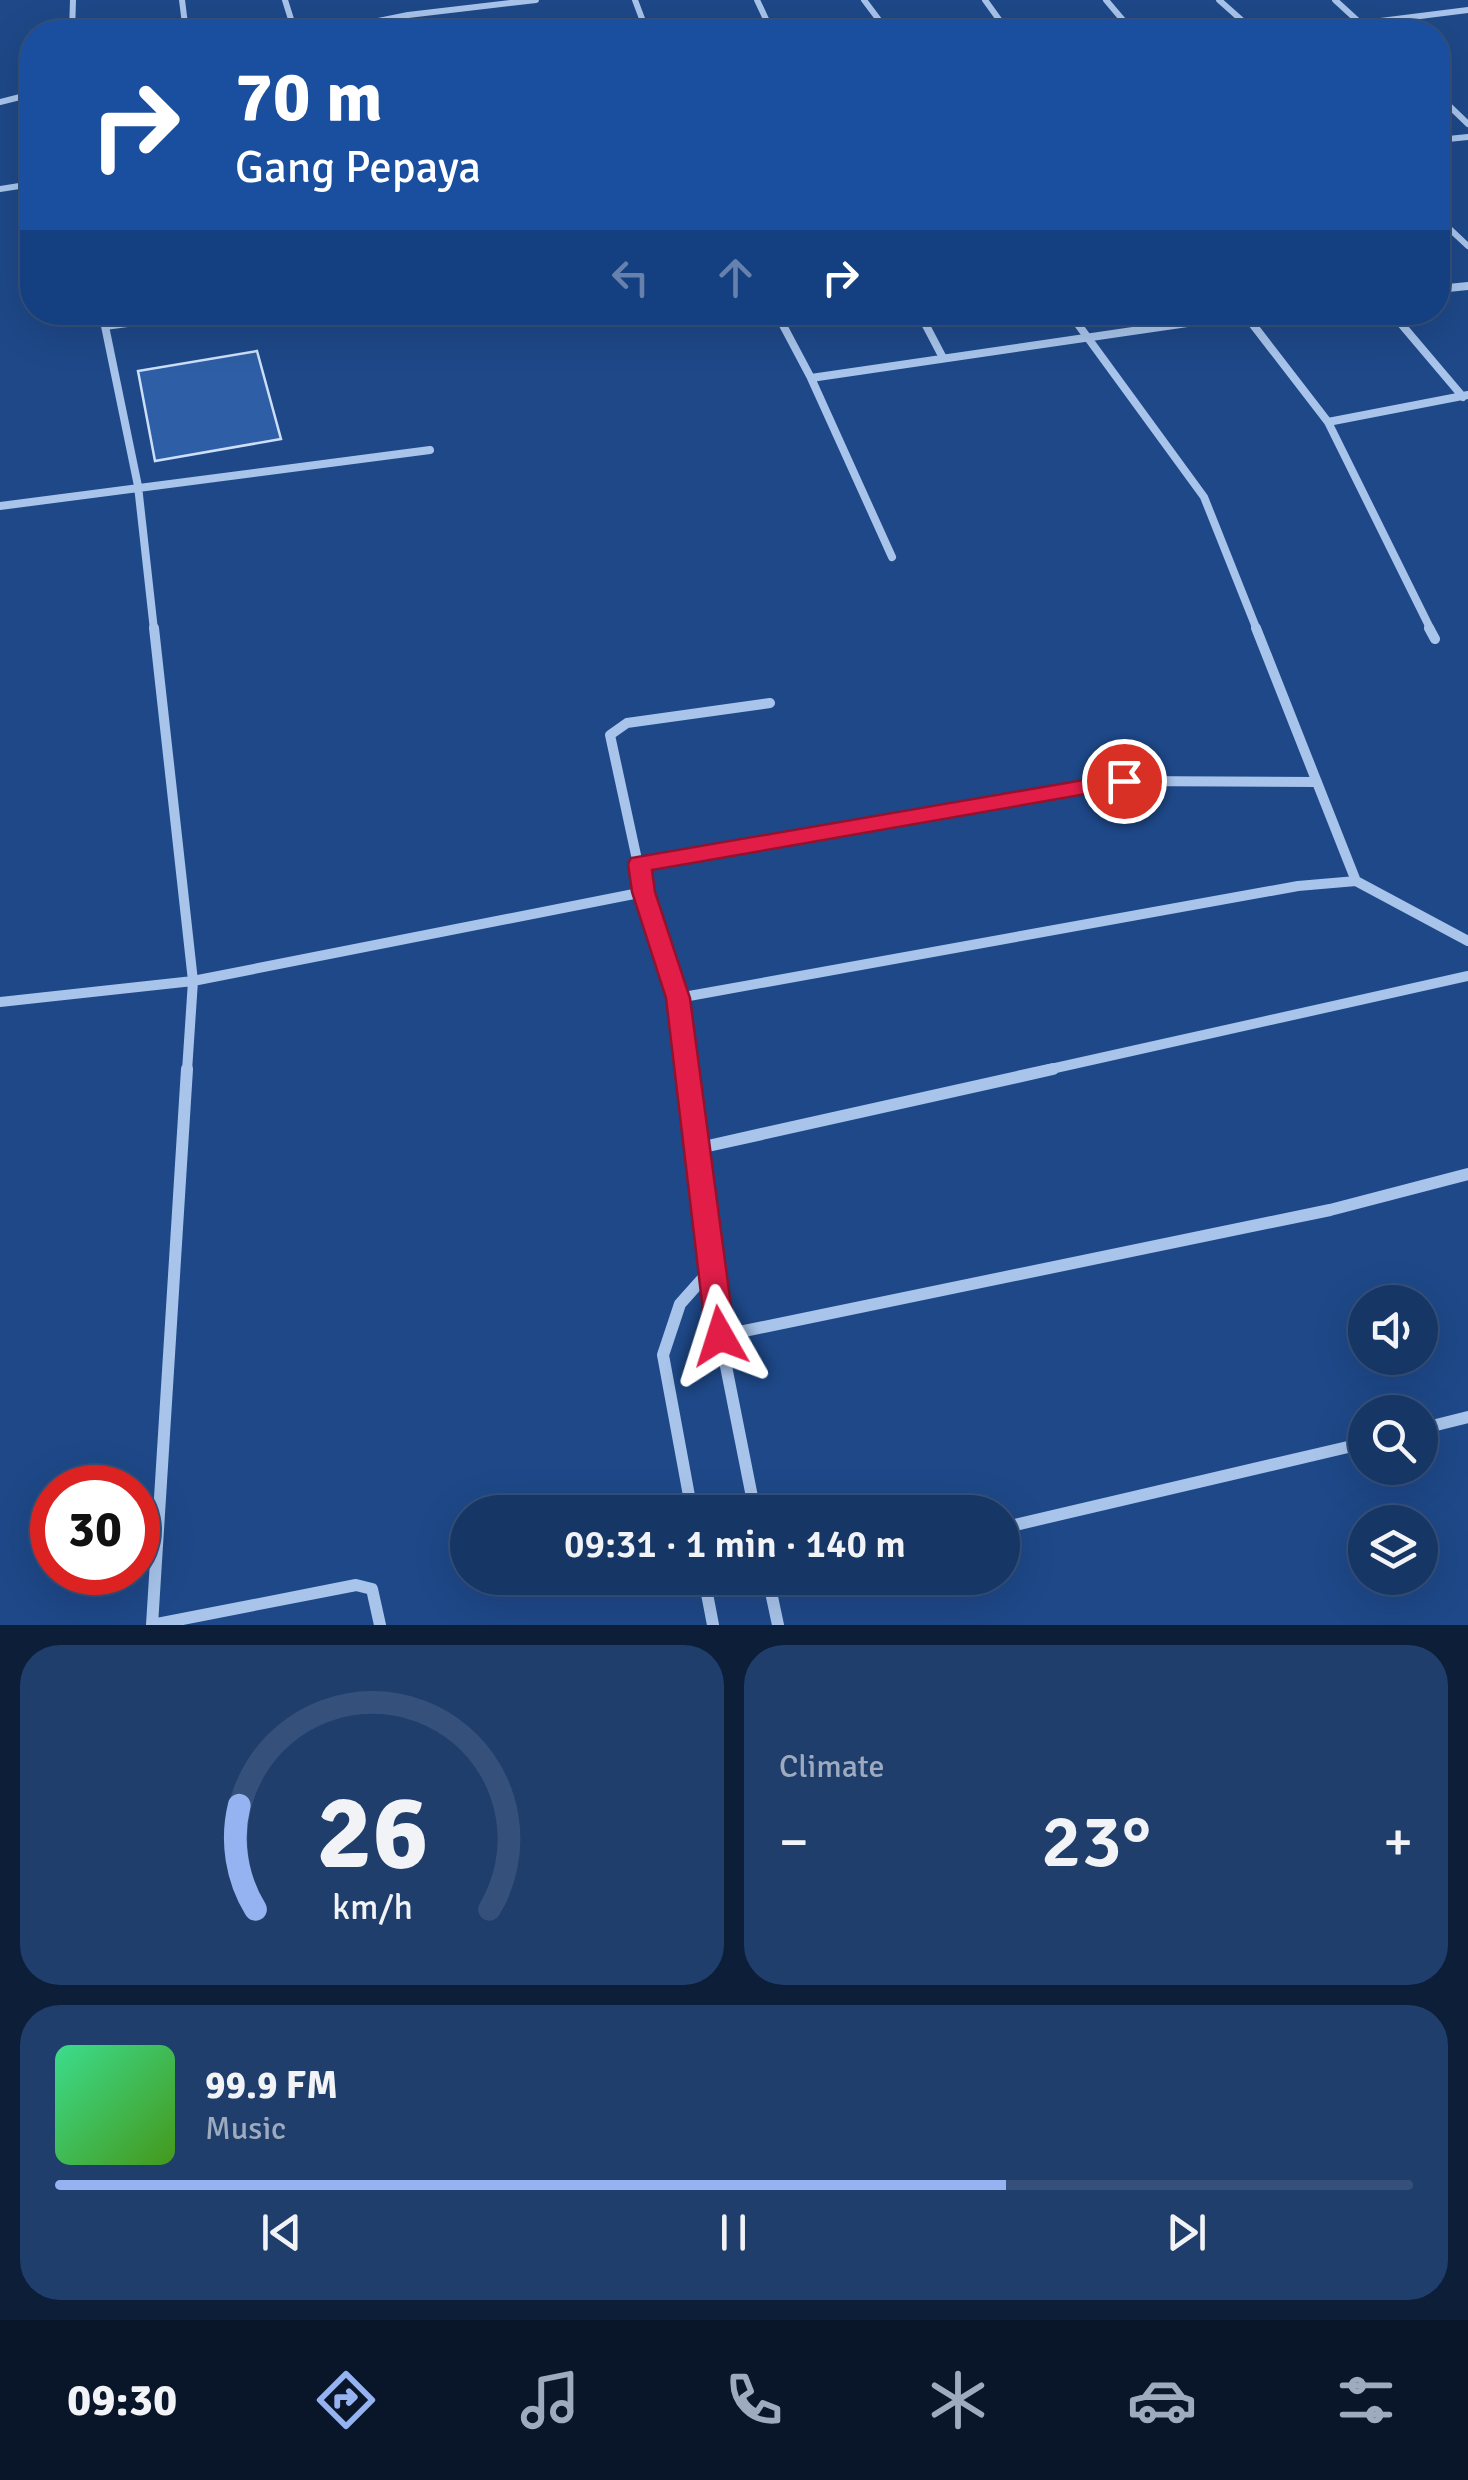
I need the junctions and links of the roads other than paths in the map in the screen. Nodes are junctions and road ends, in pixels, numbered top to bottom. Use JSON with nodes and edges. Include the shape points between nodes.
{"nodes":[{"id":1,"x":402,"y":0,"type":"edge"},
{"id":2,"x":536,"y":0,"type":"edge"},
{"id":3,"x":1106,"y":0,"type":"edge"},
{"id":4,"x":1219,"y":0,"type":"edge"},
{"id":5,"x":1335,"y":0,"type":"edge"},
{"id":6,"x":1450,"y":0,"type":"edge"},
{"id":7,"x":1466,"y":12,"type":"edge"},
{"id":8,"x":408,"y":15,"type":"junction"},
{"id":9,"x":383,"y":20,"type":"edge"},
{"id":10,"x":1123,"y":20,"type":"edge"},
{"id":11,"x":1241,"y":20,"type":"edge"},
{"id":12,"x":1356,"y":20,"type":"edge"},
{"id":13,"x":1395,"y":20,"type":"edge"},
{"id":14,"x":1450,"y":107,"type":"edge"},
{"id":15,"x":1468,"y":124,"type":"edge"},
{"id":16,"x":112,"y":325,"type":"edge"},
{"id":17,"x":783,"y":325,"type":"edge"},
{"id":18,"x":926,"y":325,"type":"edge"},
{"id":19,"x":1078,"y":325,"type":"edge"},
{"id":20,"x":1172,"y":325,"type":"edge"},
{"id":21,"x":1253,"y":325,"type":"edge"},
{"id":22,"x":1402,"y":325,"type":"edge"},
{"id":23,"x":104,"y":326,"type":"joint"},
{"id":24,"x":1086,"y":338,"type":"junction"},
{"id":25,"x":942,"y":356,"type":"junction"},
{"id":26,"x":811,"y":378,"type":"junction"},
{"id":27,"x":1466,"y":397,"type":"edge"},
{"id":28,"x":1328,"y":422,"type":"junction"},
{"id":29,"x":430,"y":450,"type":"dead end"},
{"id":30,"x":138,"y":486,"type":"junction"},
{"id":31,"x":0,"y":506,"type":"edge"},
{"id":32,"x":892,"y":557,"type":"dead end"},
{"id":33,"x":1435,"y":638,"type":"dead end"},
{"id":34,"x":770,"y":703,"type":"dead end"},
{"id":35,"x":1317,"y":782,"type":"junction"},
{"id":36,"x":640,"y":864,"type":"junction"},
{"id":37,"x":1356,"y":882,"type":"junction"},
{"id":38,"x":644,"y":892,"type":"junction"},
{"id":39,"x":1468,"y":942,"type":"edge"},
{"id":40,"x":1468,"y":976,"type":"edge"},
{"id":41,"x":193,"y":982,"type":"junction"},
{"id":42,"x":678,"y":998,"type":"junction"},
{"id":43,"x":0,"y":1002,"type":"edge"},
{"id":44,"x":699,"y":1148,"type":"junction"},
{"id":45,"x":1468,"y":1174,"type":"edge"},
{"id":46,"x":713,"y":1267,"type":"junction"},
{"id":47,"x":720,"y":1336,"type":"junction"},
{"id":48,"x":1468,"y":1417,"type":"edge"},
{"id":49,"x":1438,"y":1424,"type":"edge"},
{"id":50,"x":1348,"y":1447,"type":"edge"},
{"id":51,"x":689,"y":1495,"type":"edge"},
{"id":52,"x":752,"y":1495,"type":"edge"},
{"id":53,"x":1020,"y":1524,"type":"edge"},
{"id":54,"x":707,"y":1595,"type":"edge"},
{"id":55,"x":772,"y":1595,"type":"edge"},
{"id":56,"x":152,"y":1625,"type":"edge"},
{"id":57,"x":380,"y":1625,"type":"edge"},
{"id":58,"x":713,"y":1625,"type":"edge"},
{"id":59,"x":778,"y":1625,"type":"edge"}],
"edges":[{"from":1,"to":8,"type":"street"},
{"from":2,"to":8,"type":"street"},
{"from":3,"to":10,"type":"street"},
{"from":4,"to":11,"type":"street"},
{"from":5,"to":12,"type":"street"},
{"from":6,"to":7,"type":"street"},
{"from":7,"to":13,"type":"street"},
{"from":8,"to":9,"type":"street"},
{"from":14,"to":15,"type":"street"},
{"from":16,"to":23,"type":"street"},
{"from":17,"to":26,"type":"street"},
{"from":18,"to":25,"type":"street"},
{"from":19,"to":24,"type":"street"},
{"from":20,"to":24,"type":"street"},
{"from":21,"to":28,"type":"street"},
{"from":22,"to":27,"type":"street"},
{"from":23,"to":30,"type":"street"},
{"from":24,"to":25,"type":"street"},
{"from":24,"to":35,"type":"street","via":[[1204,497]]},
{"from":25,"to":26,"type":"street"},
{"from":26,"to":32,"type":"street"},
{"from":27,"to":28,"type":"street"},
{"from":28,"to":33,"type":"street"},
{"from":29,"to":30,"type":"street"},
{"from":30,"to":31,"type":"street"},
{"from":30,"to":41,"type":"street"},
{"from":34,"to":36,"type":"street","via":[[611,732]]},
{"from":35,"to":36,"type":"street","via":[[1124,781]]},
{"from":35,"to":37,"type":"street"},
{"from":36,"to":38,"type":"street"},
{"from":37,"to":39,"type":"street"},
{"from":37,"to":42,"type":"street","via":[[1298,886]]},
{"from":38,"to":41,"type":"street"},
{"from":38,"to":42,"type":"street"},
{"from":40,"to":44,"type":"street"},
{"from":41,"to":43,"type":"street"},
{"from":41,"to":56,"type":"street"},
{"from":42,"to":44,"type":"street"},
{"from":44,"to":46,"type":"street"},
{"from":45,"to":47,"type":"street","via":[[1330,1210]]},
{"from":46,"to":47,"type":"street"},
{"from":46,"to":51,"type":"street","via":[[680,1304],[664,1355]]},
{"from":47,"to":52,"type":"street"},
{"from":48,"to":49,"type":"street"},
{"from":50,"to":53,"type":"street"},
{"from":54,"to":58,"type":"street"},
{"from":55,"to":59,"type":"street"},
{"from":56,"to":57,"type":"street","via":[[356,1585],[372,1589]]}]}
